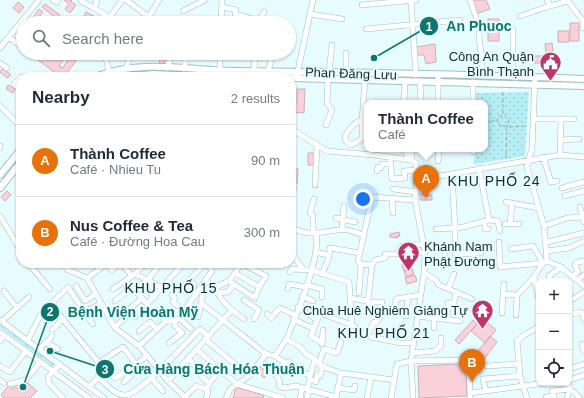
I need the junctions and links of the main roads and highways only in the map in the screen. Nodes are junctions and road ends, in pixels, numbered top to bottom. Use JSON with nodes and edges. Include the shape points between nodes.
{"nodes":[{"id":1,"x":109,"y":72,"type":"edge"},
{"id":2,"x":213,"y":72,"type":"edge"},
{"id":3,"x":243,"y":72,"type":"edge"},
{"id":4,"x":273,"y":72,"type":"edge"},
{"id":5,"x":296,"y":76,"type":"edge"},
{"id":6,"x":329,"y":76,"type":"junction"},
{"id":7,"x":438,"y":79,"type":"junction"},
{"id":8,"x":584,"y":79,"type":"edge"},
{"id":9,"x":534,"y":80,"type":"junction"},
{"id":10,"x":584,"y":86,"type":"edge"},
{"id":11,"x":16,"y":155,"type":"edge"},
{"id":12,"x":16,"y":168,"type":"edge"},
{"id":13,"x":0,"y":174,"type":"edge"},
{"id":14,"x":0,"y":188,"type":"edge"}],
"edges":[{"from":1,"to":2,"type":"main road","name":"Phan Đăng Lưu","via":[[167,68]]},
{"from":3,"to":4,"type":"main road","name":"Phan Đăng Lưu"},
{"from":5,"to":6,"type":"main road","name":"Phan Đăng Lưu"},
{"from":6,"to":7,"type":"main road","name":"Phan Đăng Lưu","via":[[365,80]]},
{"from":6,"to":7,"type":"main road","name":"Phan Đăng Lưu","via":[[346,73],[416,75]]},
{"from":7,"to":9,"type":"main road","name":"Phan Đăng Lưu","via":[[473,82]]},
{"from":7,"to":9,"type":"main road","name":"Phan Đăng Lưu","via":[[483,76]]},
{"from":8,"to":9,"type":"main road","name":"Phan Đăng Lưu"},
{"from":9,"to":10,"type":"main road","name":"Phan Đăng Lưu"},
{"from":11,"to":13,"type":"main road"},
{"from":12,"to":14,"type":"main road"}]}
